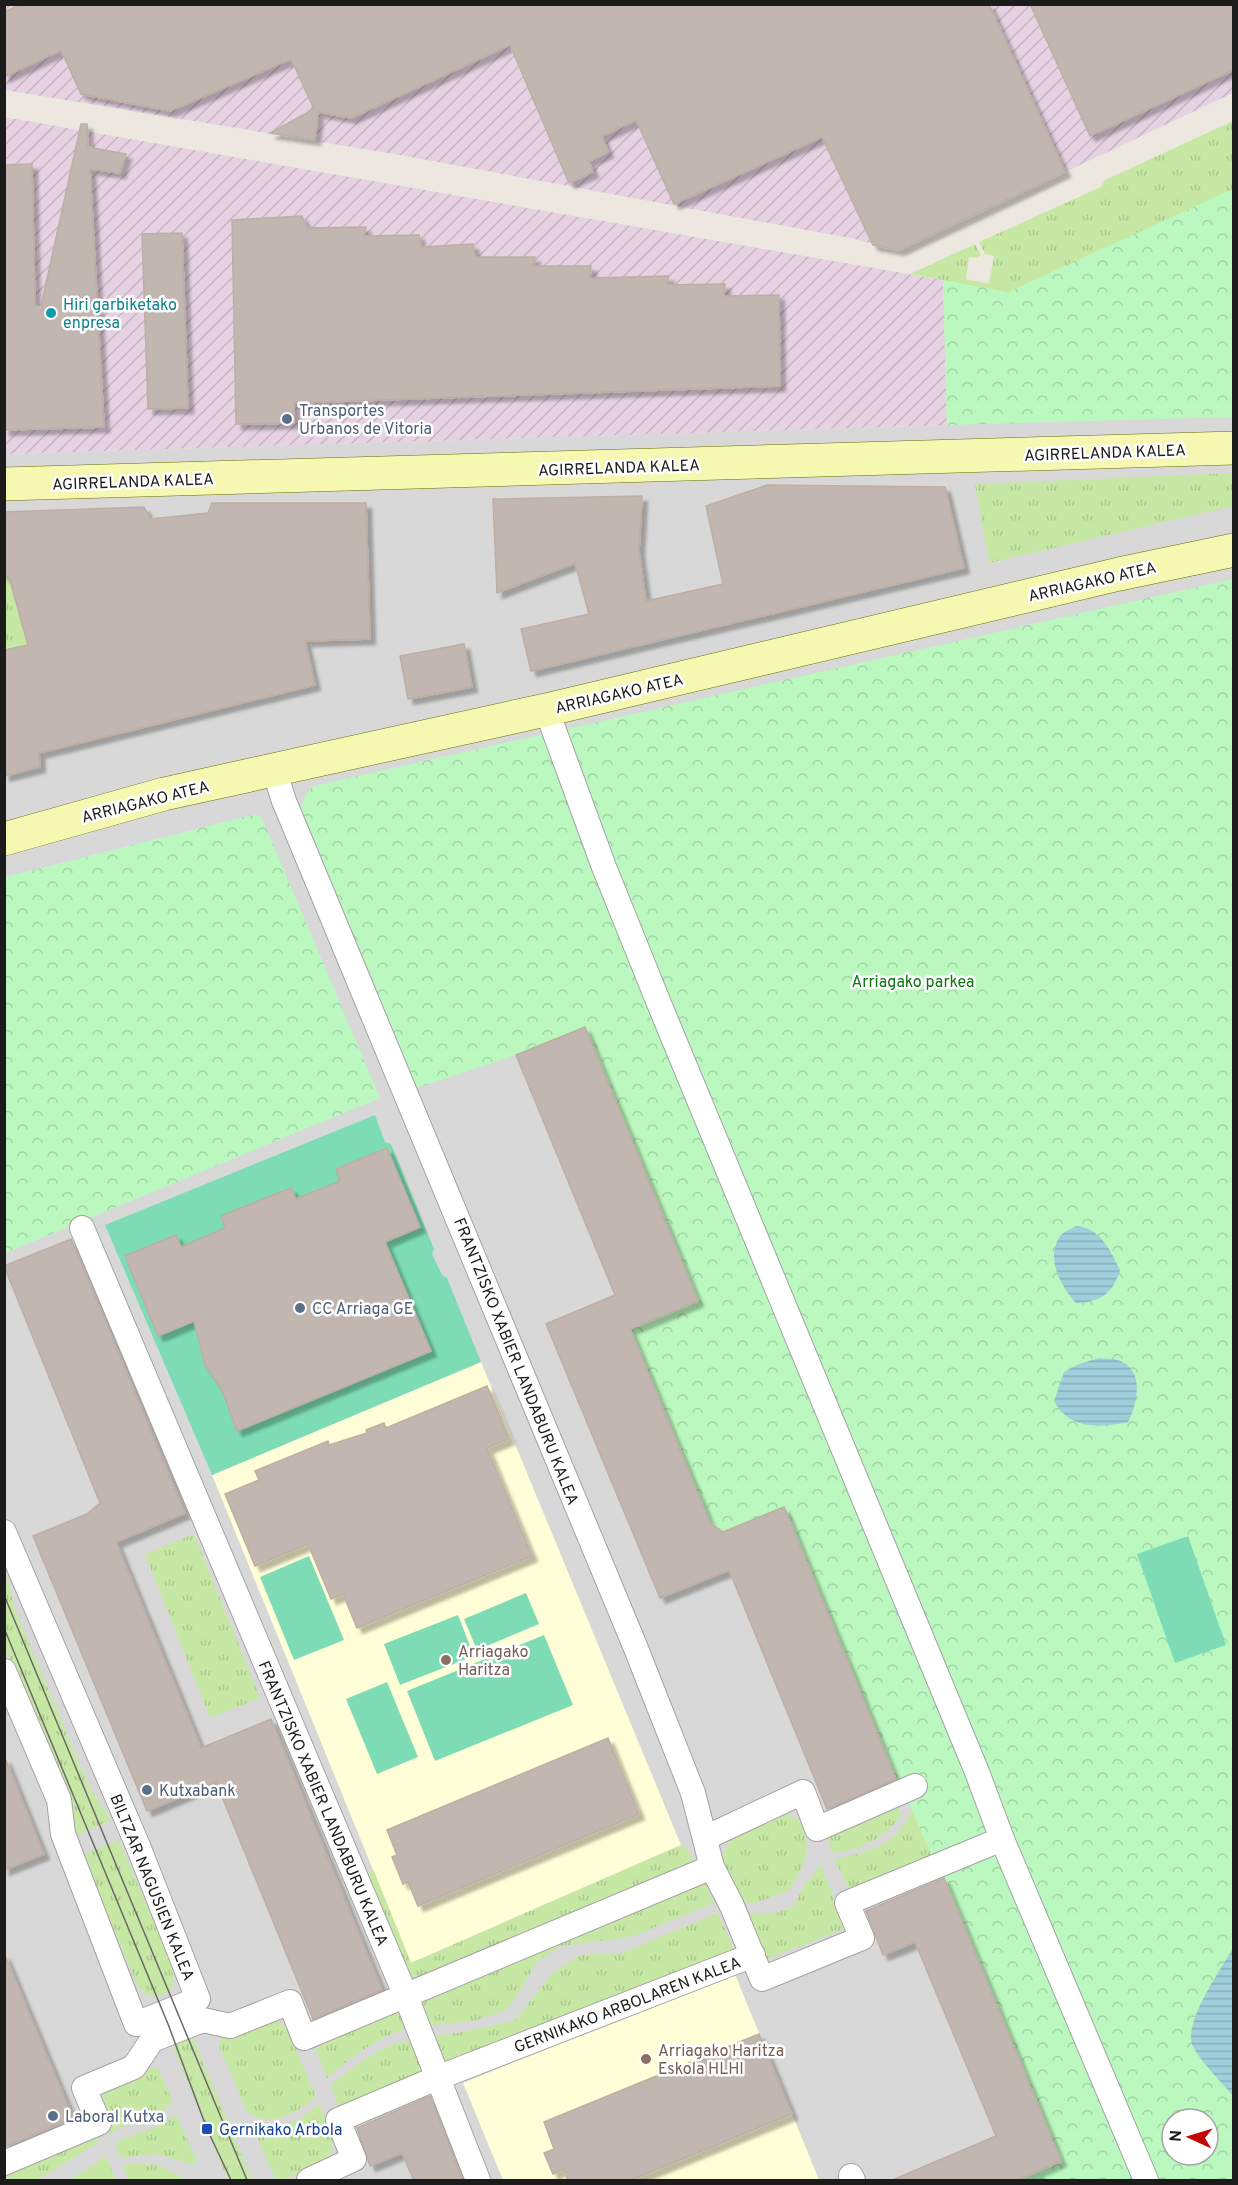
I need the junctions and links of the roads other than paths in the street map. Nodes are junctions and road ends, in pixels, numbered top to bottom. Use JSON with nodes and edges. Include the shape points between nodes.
{"nodes":[{"id":1,"x":1233,"y":448,"type":"edge"},
{"id":2,"x":4,"y":484,"type":"edge"},
{"id":3,"x":1233,"y":538,"type":"edge"},
{"id":4,"x":1233,"y":550,"type":"edge"},
{"id":5,"x":1143,"y":569,"type":"junction"},
{"id":6,"x":552,"y":725,"type":"dead end"},
{"id":7,"x":274,"y":770,"type":"junction"},
{"id":8,"x":4,"y":838,"type":"edge"},
{"id":9,"x":82,"y":1228,"type":"dead end"},
{"id":10,"x":4,"y":1532,"type":"edge"},
{"id":11,"x":4,"y":1671,"type":"edge"},
{"id":12,"x":915,"y":1786,"type":"dead end"},
{"id":13,"x":705,"y":1838,"type":"junction"},
{"id":14,"x":1002,"y":1839,"type":"junction"},
{"id":15,"x":712,"y":1867,"type":"junction"},
{"id":16,"x":753,"y":1955,"type":"junction"},
{"id":17,"x":405,"y":1994,"type":"junction"},
{"id":18,"x":437,"y":2078,"type":"junction"},
{"id":19,"x":4,"y":2163,"type":"edge"},
{"id":20,"x":309,"y":2181,"type":"edge"},
{"id":21,"x":478,"y":2181,"type":"edge"},
{"id":22,"x":1146,"y":2181,"type":"edge"}],
"edges":[{"from":1,"to":2,"type":"main road","name":"AGIRRELANDA KALEA"},
{"from":3,"to":5,"type":"street"},
{"from":4,"to":5,"type":"main road","name":"ARRIAGAKO ATEA"},
{"from":5,"to":7,"type":"main road","name":"ARRIAGAKO ATEA"},
{"from":6,"to":14,"type":"street","via":[[604,867]]},
{"from":7,"to":8,"type":"main road","name":"ARRIAGAKO ATEA","via":[[164,794]]},
{"from":7,"to":13,"type":"street","name":"FRANTZISKO XABIER LANDABURU KALEA","via":[[635,1646],[693,1793]]},
{"from":9,"to":17,"type":"street","name":"FRANTZISKO XABIER LANDABURU KALEA"},
{"from":10,"to":11,"type":"street","name":"BILTZAR NAGUSIEN KALEA","via":[[138,1846],[198,1999],[136,2024],[63,1834],[59,1800]]},
{"from":12,"to":13,"type":"street","via":[[817,1829],[803,1792]]},
{"from":13,"to":15,"type":"street","name":"FRANTZISKO XABIER LANDABURU KALEA"},
{"from":14,"to":16,"type":"street","name":"GERNIKAKO ARBOLAREN KALEA","via":[[847,1903],[862,1938],[762,1980]]},
{"from":14,"to":22,"type":"street"},
{"from":15,"to":16,"type":"street","name":"FRANTZISKO XABIER LANDABURU KALEA"},
{"from":15,"to":17,"type":"street"},
{"from":16,"to":18,"type":"street","name":"GERNIKAKO ARBOLAREN KALEA"},
{"from":17,"to":18,"type":"street","name":"FRANTZISKO XABIER LANDABURU KALEA"},
{"from":17,"to":19,"type":"street","via":[[304,2038],[290,2002],[230,2026],[203,2020],[152,2040],[134,2067],[84,2088],[99,2123]]},
{"from":18,"to":20,"type":"street","name":"GERNIKAKO ARBOLAREN KALEA","via":[[338,2120],[354,2159]]},
{"from":18,"to":21,"type":"street","name":"FRANTZISKO XABIER LANDABURU KALEA"}]}
